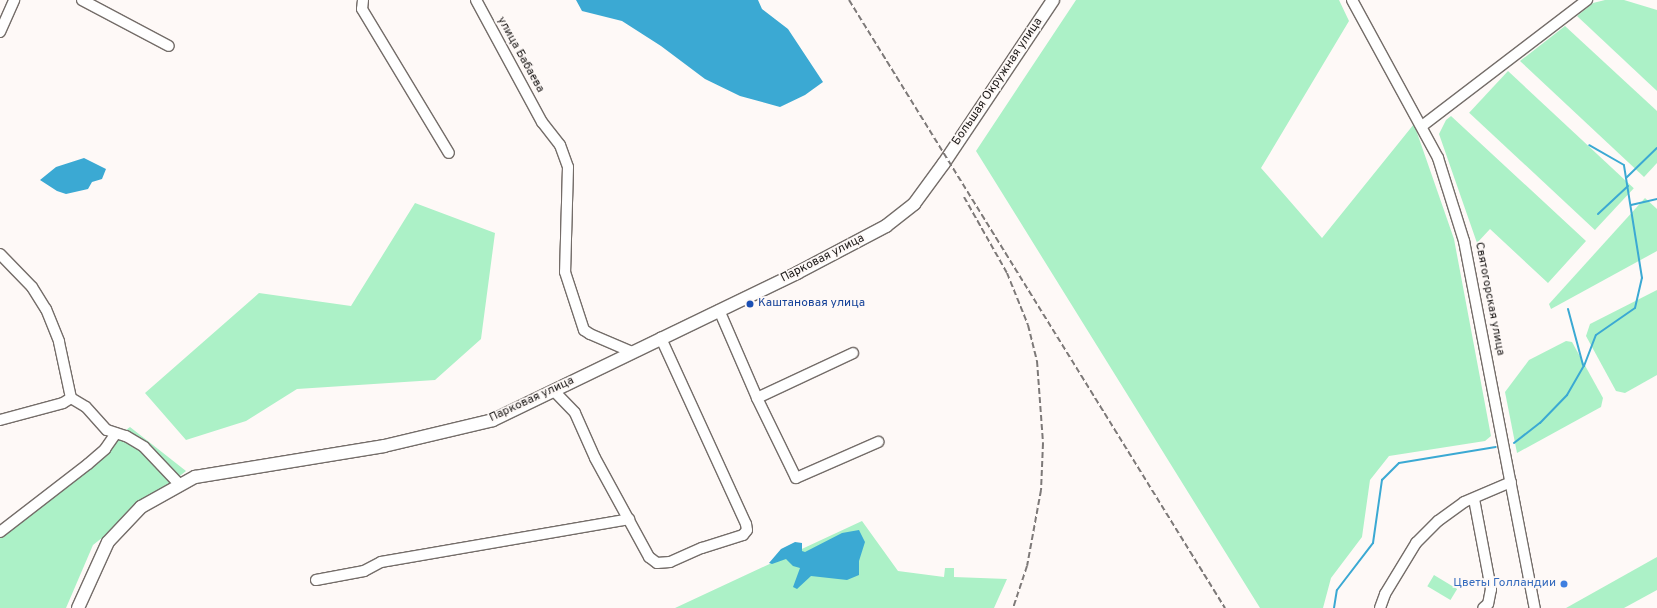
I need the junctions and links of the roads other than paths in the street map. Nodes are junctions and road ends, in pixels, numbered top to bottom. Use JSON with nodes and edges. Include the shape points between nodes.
{"nodes":[{"id":1,"x":14,"y":0,"type":"edge"},
{"id":2,"x":82,"y":0,"type":"edge"},
{"id":3,"x":363,"y":0,"type":"edge"},
{"id":4,"x":476,"y":0,"type":"edge"},
{"id":5,"x":1052,"y":0,"type":"edge"},
{"id":6,"x":1352,"y":0,"type":"edge"},
{"id":7,"x":1587,"y":0,"type":"edge"},
{"id":8,"x":0,"y":32,"type":"edge"},
{"id":9,"x":169,"y":46,"type":"dead end"},
{"id":10,"x":1422,"y":126,"type":"junction"},
{"id":11,"x":449,"y":154,"type":"dead end"},
{"id":12,"x":944,"y":163,"type":"joint"},
{"id":13,"x":0,"y":254,"type":"edge"},
{"id":14,"x":719,"y":310,"type":"junction"},
{"id":15,"x":661,"y":338,"type":"junction"},
{"id":16,"x":632,"y":352,"type":"junction"},
{"id":17,"x":853,"y":353,"type":"dead end"},
{"id":18,"x":554,"y":391,"type":"junction"},
{"id":19,"x":71,"y":398,"type":"junction"},
{"id":20,"x":756,"y":398,"type":"junction"},
{"id":21,"x":0,"y":420,"type":"edge"},
{"id":22,"x":116,"y":433,"type":"junction"},
{"id":23,"x":878,"y":442,"type":"dead end"},
{"id":24,"x":1511,"y":482,"type":"junction"},
{"id":25,"x":180,"y":485,"type":"junction"},
{"id":26,"x":1474,"y":499,"type":"junction"},
{"id":27,"x":629,"y":519,"type":"junction"},
{"id":28,"x":0,"y":532,"type":"edge"},
{"id":29,"x":316,"y":580,"type":"dead end"},
{"id":30,"x":78,"y":608,"type":"edge"},
{"id":31,"x":1380,"y":608,"type":"edge"},
{"id":32,"x":1483,"y":608,"type":"edge"},
{"id":33,"x":1535,"y":608,"type":"edge"}],
"edges":[{"from":1,"to":8,"type":"street"},
{"from":2,"to":9,"type":"street"},
{"from":3,"to":11,"type":"street","via":[[362,10]]},
{"from":4,"to":16,"type":"street","name":"улица Бабаева","via":[[542,122],[560,145],[568,167],[565,272],[584,330]]},
{"from":5,"to":12,"type":"main road","name":"Большая Окружная улица"},
{"from":6,"to":10,"type":"street","name":"Святогорская улица"},
{"from":7,"to":10,"type":"street"},
{"from":10,"to":24,"type":"street","name":"Святогорская улица","via":[[1438,158],[1464,241]]},
{"from":12,"to":14,"type":"main road","name":"Парковая улица","via":[[914,204],[886,226]]},
{"from":13,"to":19,"type":"street","via":[[32,287],[46,309],[59,342]]},
{"from":14,"to":15,"type":"main road","name":"Парковая улица"},
{"from":14,"to":20,"type":"street"},
{"from":15,"to":16,"type":"main road","name":"Парковая улица"},
{"from":15,"to":27,"type":"street","via":[[747,530],[743,535],[702,548],[670,562],[657,563],[649,557]]},
{"from":16,"to":18,"type":"main road","name":"Парковая улица"},
{"from":17,"to":20,"type":"street"},
{"from":18,"to":25,"type":"main road","name":"Парковая улица","via":[[492,420],[384,446],[195,476]]},
{"from":18,"to":27,"type":"street","via":[[575,413]]},
{"from":19,"to":21,"type":"street","via":[[63,403]]},
{"from":19,"to":22,"type":"street","via":[[86,407],[107,430]]},
{"from":20,"to":23,"type":"street","via":[[796,478]]},
{"from":22,"to":25,"type":"street","via":[[126,436],[156,457]]},
{"from":22,"to":28,"type":"street","via":[[105,449],[88,464]]},
{"from":24,"to":26,"type":"street"},
{"from":24,"to":33,"type":"street","name":"Святогорская улица"},
{"from":25,"to":30,"type":"main road","name":"Парковая улица","via":[[141,507],[108,542]]},
{"from":26,"to":31,"type":"street","via":[[1464,502],[1438,521],[1416,543],[1385,594]]},
{"from":26,"to":32,"type":"street","via":[[1491,589],[1488,604]]},
{"from":27,"to":29,"type":"street","via":[[381,562],[364,571]]}]}
